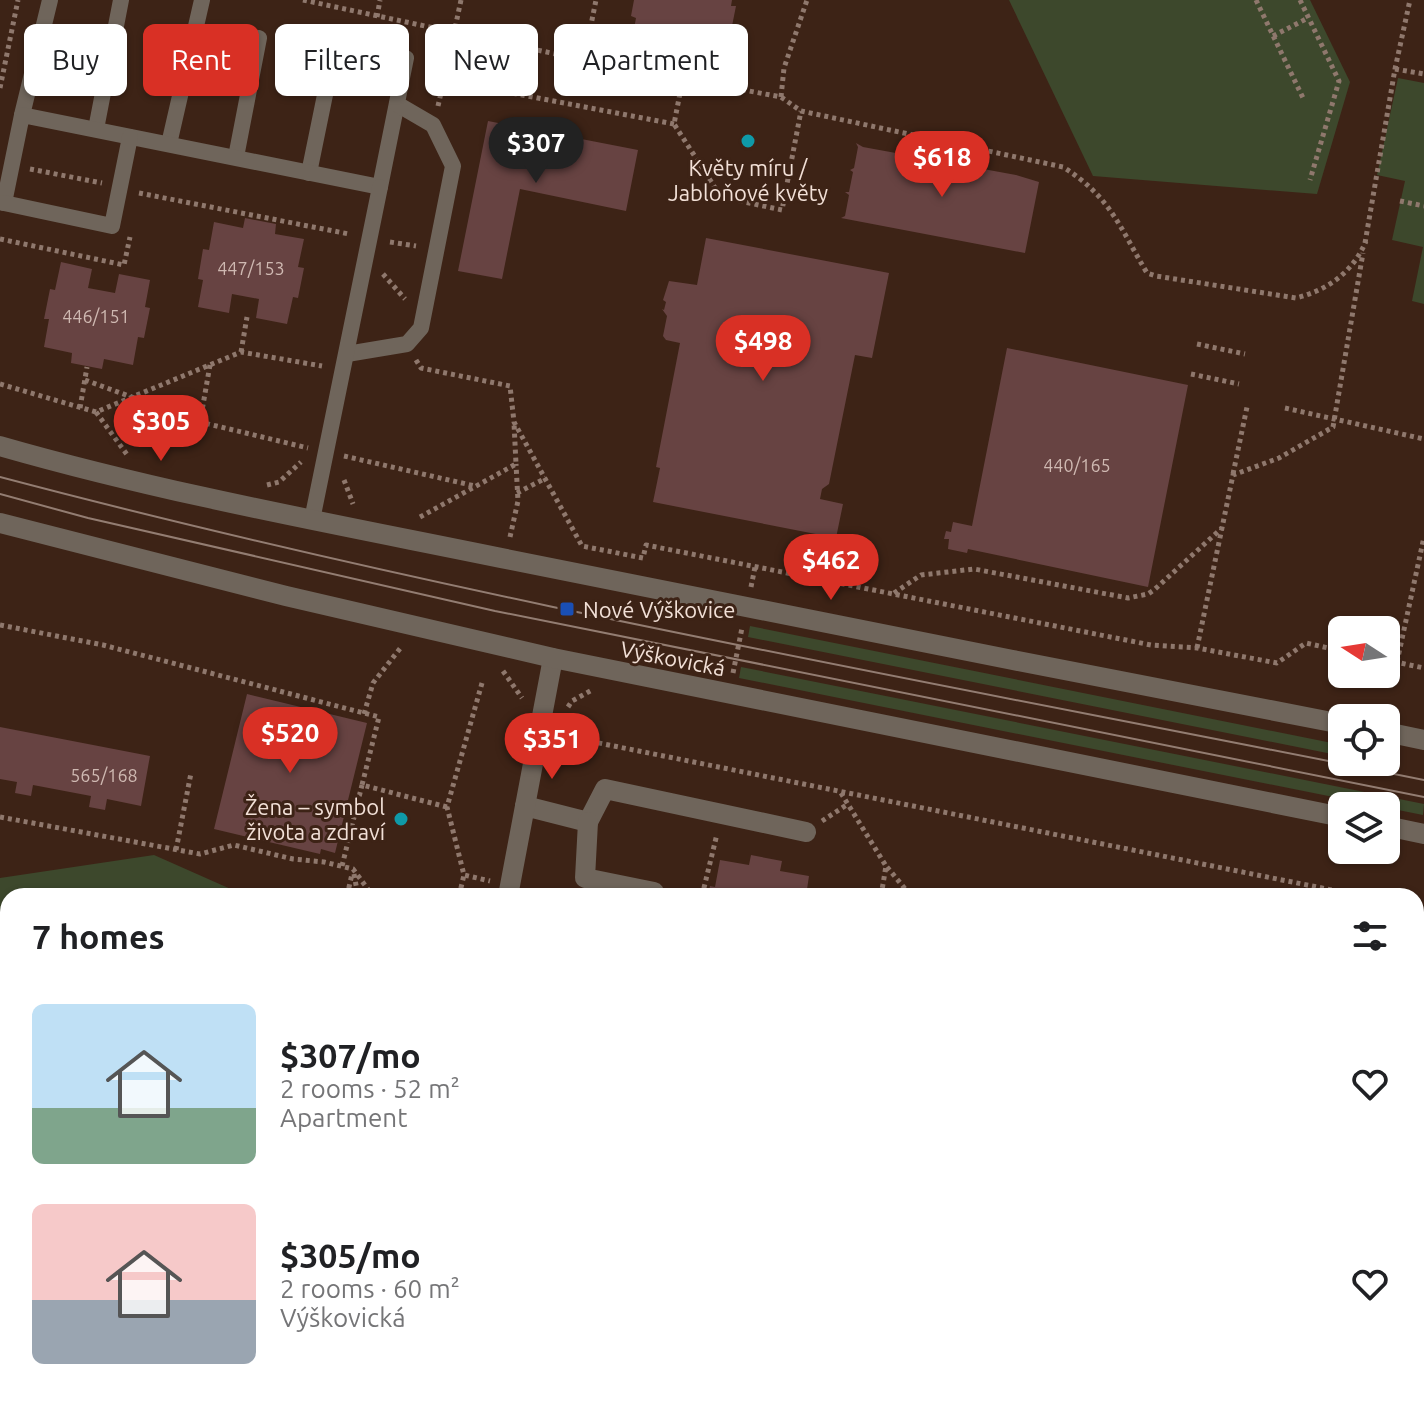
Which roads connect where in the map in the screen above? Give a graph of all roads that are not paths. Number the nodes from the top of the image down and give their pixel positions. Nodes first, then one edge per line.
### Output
1 (50, 0) edge
2 (121, 0) edge
3 (202, 0) edge
4 (248, 96) edge
5 (325, 96) edge
6 (399, 96) edge
7 (397, 104) junction
8 (22, 115) junction
9 (96, 129) junction
10 (130, 137) junction
11 (169, 144) junction
12 (236, 157) junction
13 (309, 173) junction
14 (380, 187) junction
15 (2, 203) edge
16 (346, 362) junction
17 (0, 446) edge
18 (312, 520) junction
19 (0, 523) edge
20 (553, 658) junction
21 (1328, 721) edge
22 (1400, 735) edge
23 (1424, 740) edge
24 (525, 806) junction
25 (1328, 814) edge
26 (588, 822) junction
27 (1400, 829) edge
28 (806, 832) dead end
29 (1424, 834) edge
30 (503, 887) edge
31 (634, 888) edge

1 - 8 lane
2 - 9 lane
3 - 11 lane
4 - 12 lane
5 - 13 lane
6 - 7 lane
7 - 14 lane
7 - 16 lane
8 - 9 lane
8 - 15 lane
9 - 10 lane
10 - 11 lane
10 - 15 lane
11 - 12 lane
12 - 13 lane
13 - 14 lane
14 - 16 lane
16 - 18 lane
17 - 18 street
18 - 21 street
19 - 20 street, Výškovická
20 - 24 street
20 - 25 street, Výškovická
22 - 23 street
24 - 26 street
24 - 30 street
26 - 28 street
26 - 31 street
27 - 29 street

